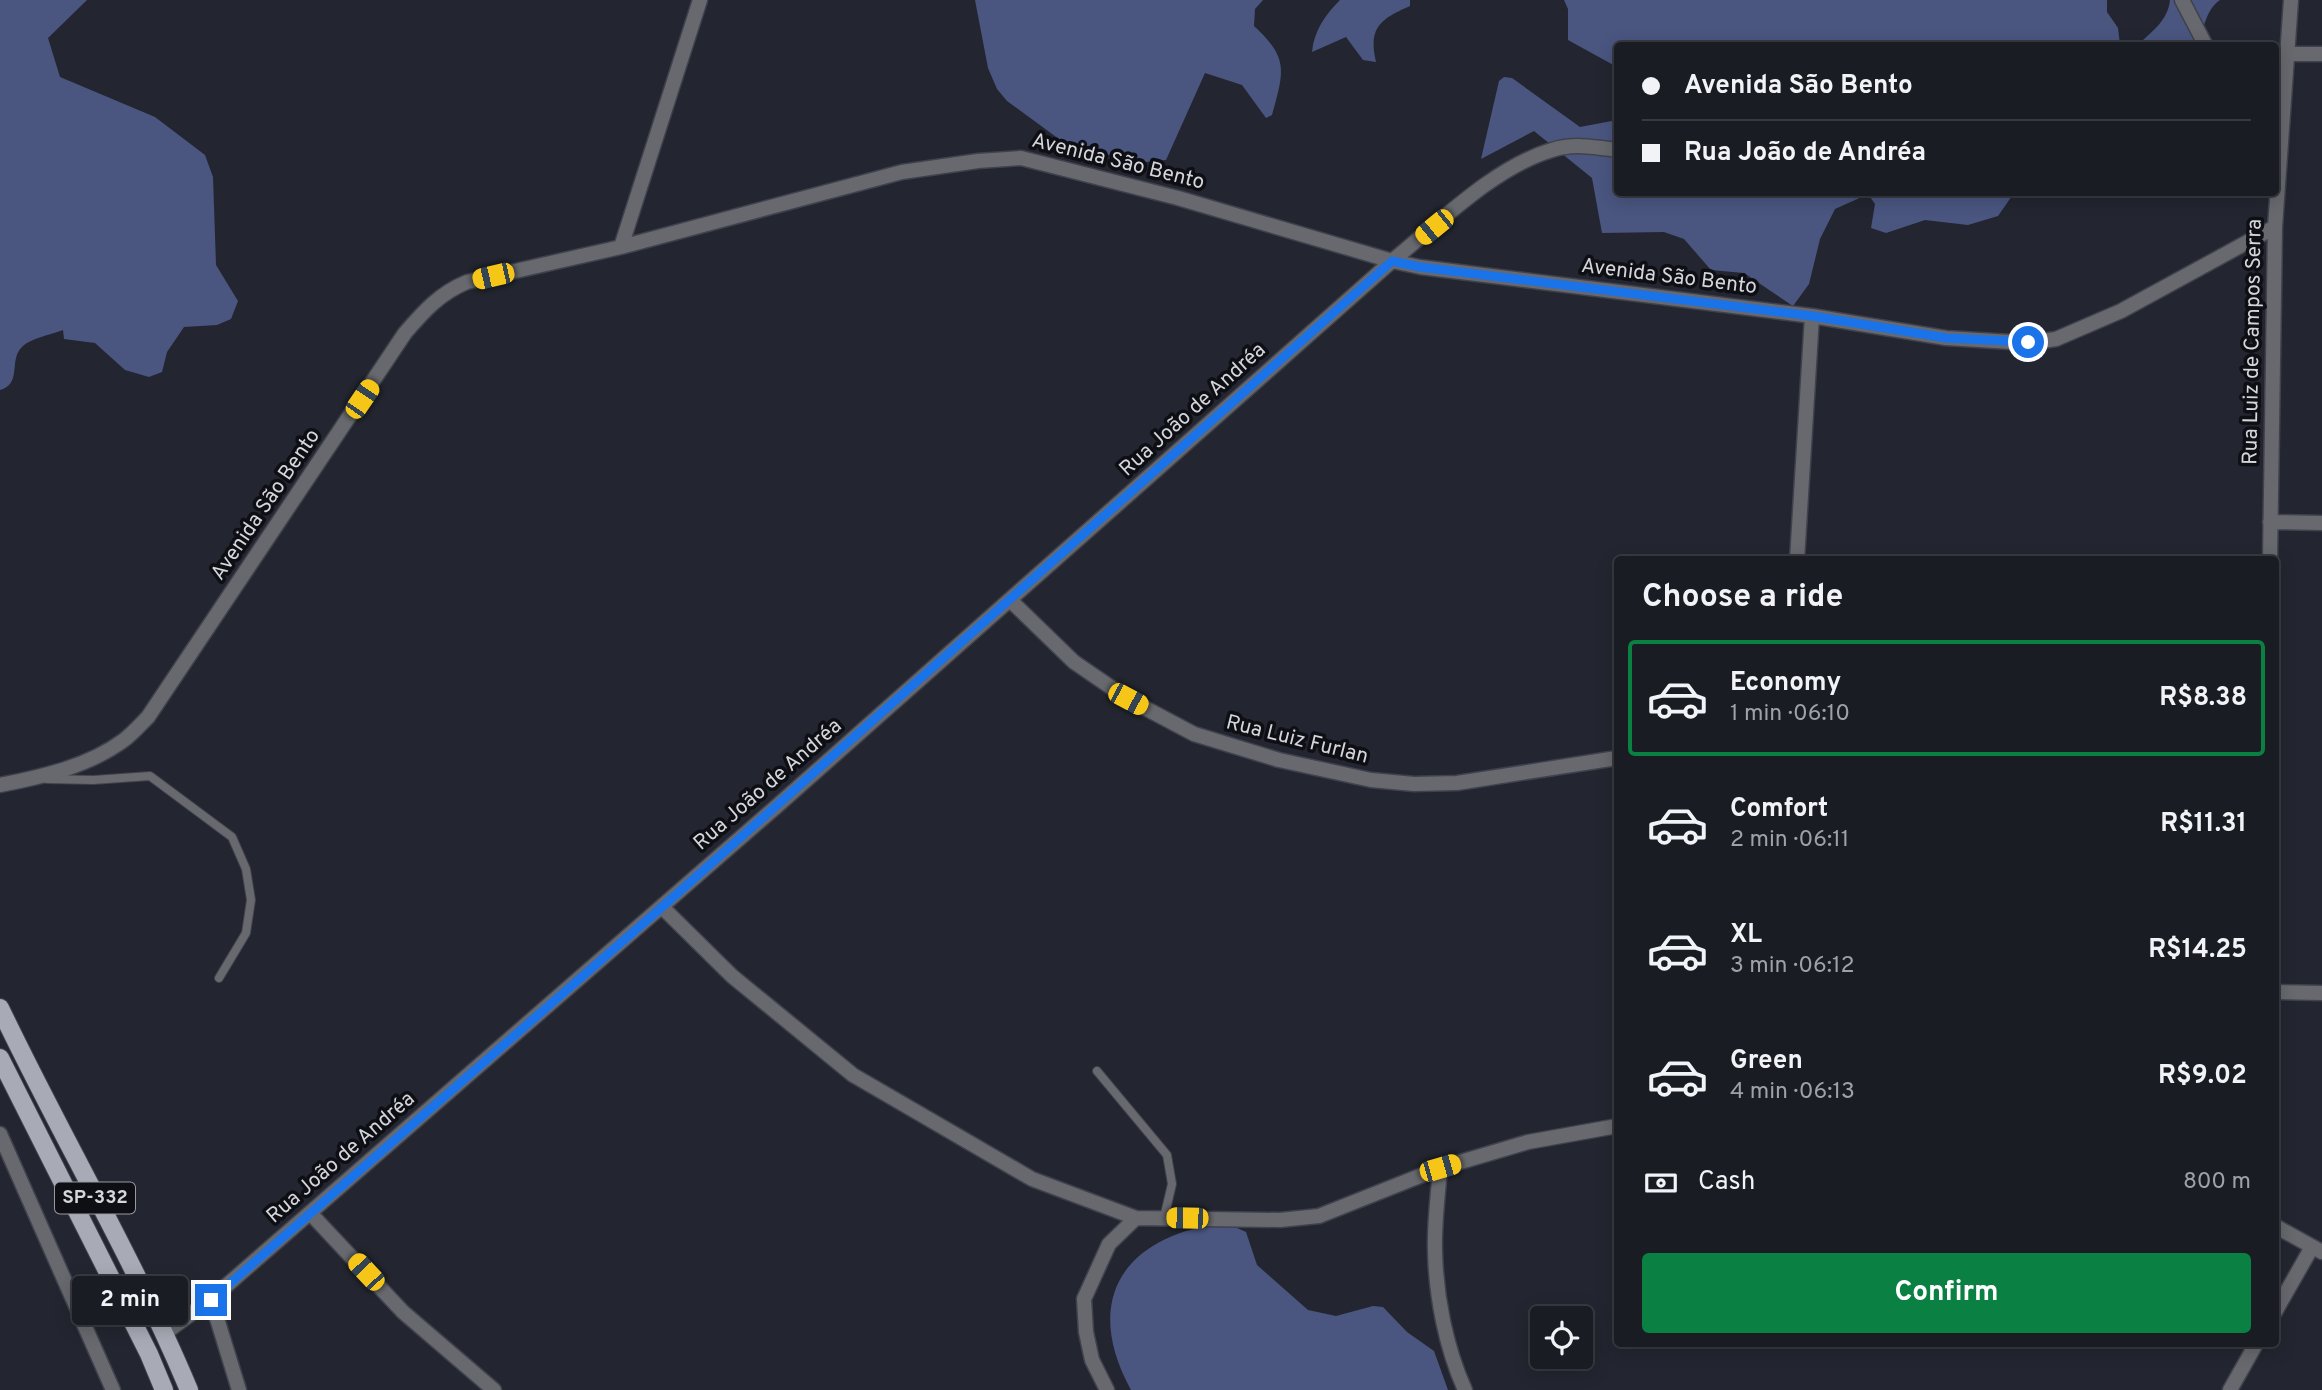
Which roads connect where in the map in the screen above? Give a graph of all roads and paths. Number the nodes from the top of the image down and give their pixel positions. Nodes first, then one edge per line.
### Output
1 (700, 0) edge
2 (2182, 0) edge
3 (2291, 0) edge
4 (2204, 42) edge
5 (2322, 54) edge
6 (2280, 55) edge
7 (2279, 89) edge
8 (1614, 150) edge
9 (2276, 196) edge
10 (2275, 227) junction
11 (621, 247) junction
12 (1392, 261) junction
13 (1812, 316) junction
14 (2270, 522) junction
15 (2322, 523) edge
16 (1797, 556) edge
17 (2270, 556) edge
18 (1010, 600) junction
19 (1614, 758) edge
20 (32, 779) junction
21 (0, 785) edge
22 (662, 907) junction
23 (219, 978) dead end
24 (2279, 992) edge
25 (2322, 993) edge
26 (0, 1008) edge
27 (0, 1058) edge
28 (1097, 1071) dead end
29 (1614, 1127) edge
30 (0, 1134) edge
31 (1440, 1168) junction
32 (311, 1213) junction
33 (1136, 1218) junction
34 (1164, 1218) junction
35 (2279, 1228) edge
36 (2317, 1250) edge
37 (211, 1300) junction
38 (2279, 1306) edge
39 (165, 1333) junction
40 (2254, 1347) edge
41 (113, 1390) edge
42 (164, 1390) edge
43 (189, 1390) edge
44 (239, 1390) edge
45 (494, 1390) edge
46 (1107, 1390) edge
47 (1465, 1390) edge
48 (2230, 1390) edge

1 - 11 street
2 - 4 street
3 - 6 street, Rua Luiz de Campos Serra
5 - 6 street
6 - 7 street, Rua Luiz de Campos Serra
8 - 12 street, Rua João de Andréa
9 - 10 street, Rua Luiz de Campos Serra
10 - 13 street, Avenida São Bento
10 - 14 street, Rua Luiz de Campos Serra
11 - 12 street, Avenida São Bento
11 - 20 street, Avenida São Bento
12 - 13 street, Avenida São Bento
12 - 18 street, Rua João de Andréa
13 - 16 street
14 - 15 street
14 - 17 street, Rua Luiz de Campos Serra
18 - 19 street, Rua Luiz Furlan
18 - 22 street, Rua João de Andréa
20 - 21 street, Avenida São Bento
20 - 23 lane
22 - 32 street, Rua João de Andréa
22 - 33 street
24 - 25 street
26 - 39 main road, SP-332
27 - 42 main road, SP-332
28 - 34 lane
29 - 31 street
30 - 41 street
31 - 34 street
31 - 47 street
32 - 37 street, Rua João de Andréa
32 - 45 street
33 - 34 street
33 - 46 street
35 - 36 street
36 - 38 street
37 - 39 street, Rua João de Andréa
37 - 44 street
39 - 43 main road, SP-332
40 - 48 street

